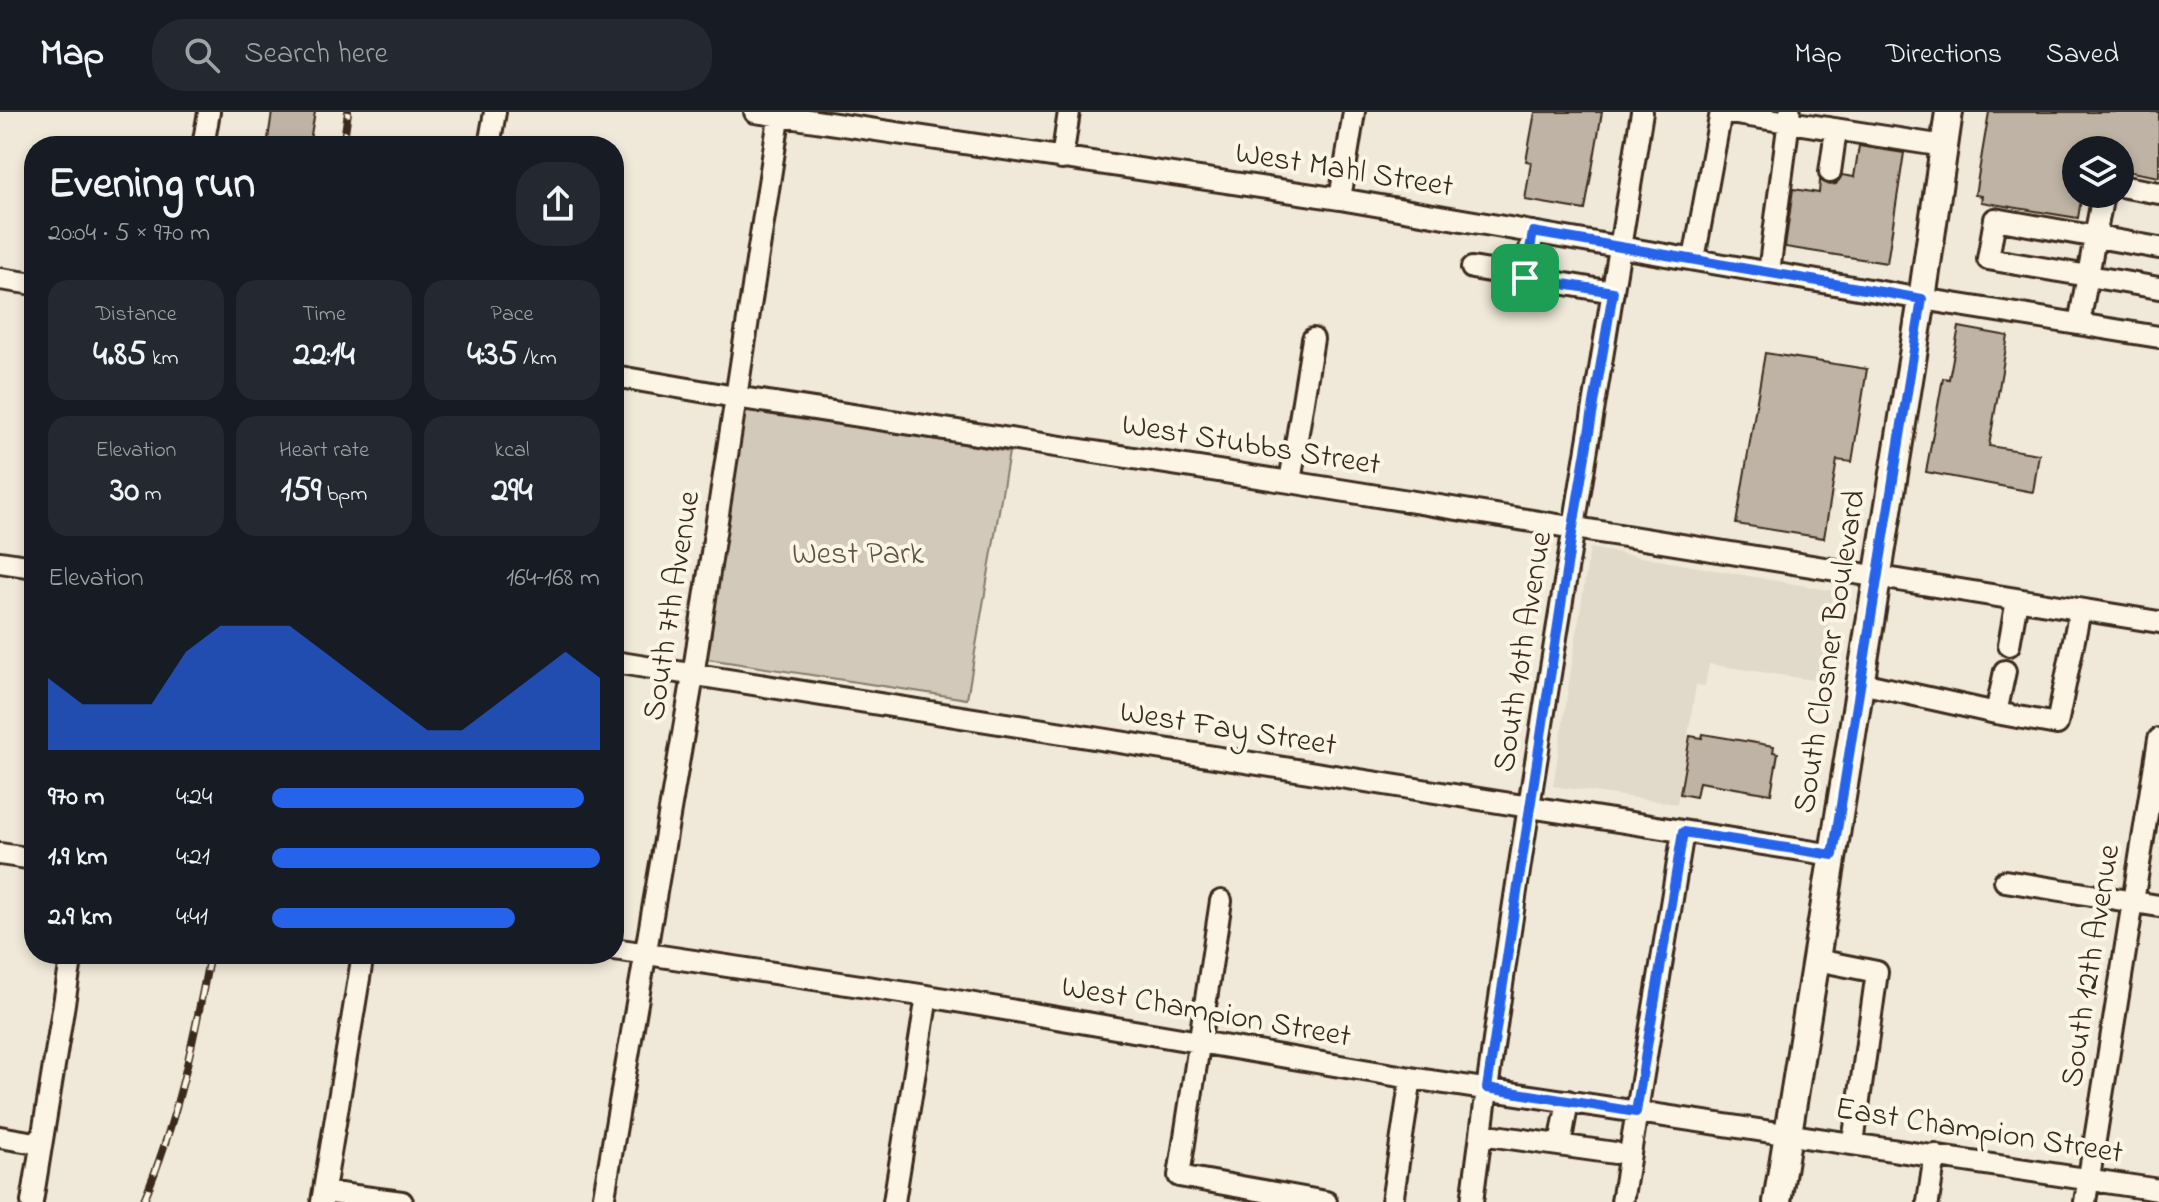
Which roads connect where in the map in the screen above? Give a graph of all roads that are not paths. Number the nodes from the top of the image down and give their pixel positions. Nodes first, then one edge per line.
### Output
1 (209, 112) edge
2 (495, 112) edge
3 (755, 112) edge
4 (1069, 112) edge
5 (1354, 112) edge
6 (1642, 112) edge
7 (1723, 112) edge
8 (1949, 112) edge
9 (779, 114) edge
10 (1789, 117) edge
11 (1836, 130) junction
12 (205, 136) edge
13 (491, 136) edge
14 (1944, 146) junction
15 (1062, 159) junction
16 (1830, 172) dead end
17 (2134, 189) edge
18 (2159, 193) edge
19 (1340, 199) junction
20 (2100, 208) edge
21 (1533, 232) junction
22 (2094, 238) junction
23 (1621, 246) junction
24 (2159, 248) edge
25 (1694, 259) junction
26 (1472, 268) dead end
27 (1769, 272) junction
28 (2088, 276) junction
29 (1525, 278) junction
30 (0, 279) edge
31 (24, 283) edge
32 (2159, 288) edge
33 (1613, 292) junction
34 (1922, 299) junction
35 (2079, 324) junction
36 (2159, 337) edge
37 (1313, 339) dead end
38 (624, 378) edge
39 (735, 397) junction
40 (1290, 482) junction
41 (1573, 527) junction
42 (0, 562) edge
43 (24, 566) edge
44 (1878, 578) junction
45 (2017, 600) junction
46 (2080, 610) junction
47 (2159, 622) edge
48 (2009, 645) dead end
49 (624, 664) edge
50 (2005, 671) dead end
51 (693, 676) junction
52 (1861, 683) junction
53 (1996, 713) junction
54 (2159, 739) edge
55 (1530, 809) junction
56 (1683, 832) junction
57 (0, 854) edge
58 (1833, 855) junction
59 (24, 858) edge
60 (2005, 881) dead end
61 (1221, 901) dead end
62 (2132, 901) junction
63 (2159, 906) edge
64 (624, 951) edge
65 (647, 955) junction
66 (1817, 960) junction
67 (70, 964) edge
68 (361, 964) edge
69 (927, 996) junction
70 (1200, 1042) junction
71 (1411, 1078) junction
72 (1487, 1088) junction
73 (1568, 1101) junction
74 (1636, 1112) junction
75 (1789, 1133) junction
76 (1481, 1134) junction
77 (0, 1137) edge
78 (1853, 1143) junction
79 (41, 1144) junction
80 (1560, 1145) junction
81 (1615, 1153) dead end
82 (1935, 1155) junction
83 (2089, 1178) junction
84 (2159, 1190) edge
85 (323, 1197) edge
86 (32, 1202) edge
87 (402, 1202) edge
88 (603, 1202) edge
89 (894, 1202) edge
90 (1326, 1202) edge
91 (1392, 1202) edge
92 (1472, 1202) edge
93 (1622, 1202) edge
94 (1777, 1202) edge
95 (1928, 1202) edge
96 (2085, 1202) edge

1 - 12 street
2 - 13 street
3 - 9 street, West Mahl Street
4 - 15 street
5 - 19 street
6 - 23 street, South 10th Avenue
7 - 10 street
7 - 25 street
8 - 14 main road, South Closner Boulevard
9 - 15 street, West Mahl Street
9 - 39 street, South 7th Avenue
10 - 11 street
10 - 27 street
11 - 14 street
11 - 16 street
14 - 34 main road, South Closner Boulevard
15 - 19 street, West Mahl Street
17 - 18 street
19 - 21 street, West Mahl Street
20 - 22 street
21 - 23 street, West Mahl Street
21 - 29 street
22 - 24 street
22 - 28 street
22 - 28 street
23 - 25 street, West Mahl Street
23 - 33 street, South 10th Avenue
25 - 27 street, West Mahl Street
26 - 29 street
27 - 34 street, West Mahl Street
28 - 32 street
28 - 35 street
29 - 33 street
30 - 31 street
33 - 41 street, South 10th Avenue
34 - 35 street, West Mahl Street
34 - 44 main road, South Closner Boulevard
35 - 36 street, West Mahl Street
37 - 40 street
38 - 39 street, West Stubbs Street
39 - 40 street, West Stubbs Street
39 - 51 street, South 7th Avenue
40 - 41 street, West Stubbs Street
41 - 44 street, West Stubbs Street
41 - 55 street, South 10th Avenue
42 - 43 street
44 - 45 street, West Stubbs Street
44 - 52 main road, South Closner Boulevard
45 - 46 street, West Stubbs Street
45 - 48 street
46 - 47 street, West Stubbs Street
46 - 53 street
49 - 51 street, West Fay Street
50 - 53 street
51 - 55 street, West Fay Street
51 - 65 street, South 7th Avenue
52 - 53 street
52 - 58 main road, South Closner Boulevard
54 - 62 street, South 12th Avenue
55 - 56 street, West Fay Street
55 - 72 street, South 10th Avenue
56 - 58 street, West Fay Street
56 - 74 street
57 - 59 street
58 - 66 main road, South Closner Boulevard
60 - 62 street
61 - 70 street
62 - 63 street
62 - 83 street, South 12th Avenue
64 - 65 street, West Champion Street
65 - 69 street, West Champion Street
65 - 88 street, South 7th Avenue
66 - 75 main road, South Closner Boulevard
66 - 78 street
67 - 79 street
68 - 85 street
69 - 70 street, West Champion Street
69 - 89 street
70 - 71 street, West Champion Street
70 - 90 street
71 - 72 street, West Champion Street
71 - 91 street
72 - 73 street, West Champion Street
72 - 76 street, South 10th Avenue
73 - 74 street, West Champion Street
73 - 80 street
74 - 75 street, West Champion Street
74 - 93 street
75 - 78 street, East Champion Street
75 - 94 main road, South Closner Boulevard
76 - 80 street
76 - 92 street, South 10th Avenue
77 - 79 street
78 - 82 street, East Champion Street
79 - 86 street
80 - 81 street
82 - 83 street, East Champion Street
82 - 95 street
83 - 84 street, East Champion Street
83 - 96 street, South 12th Avenue
85 - 87 street

